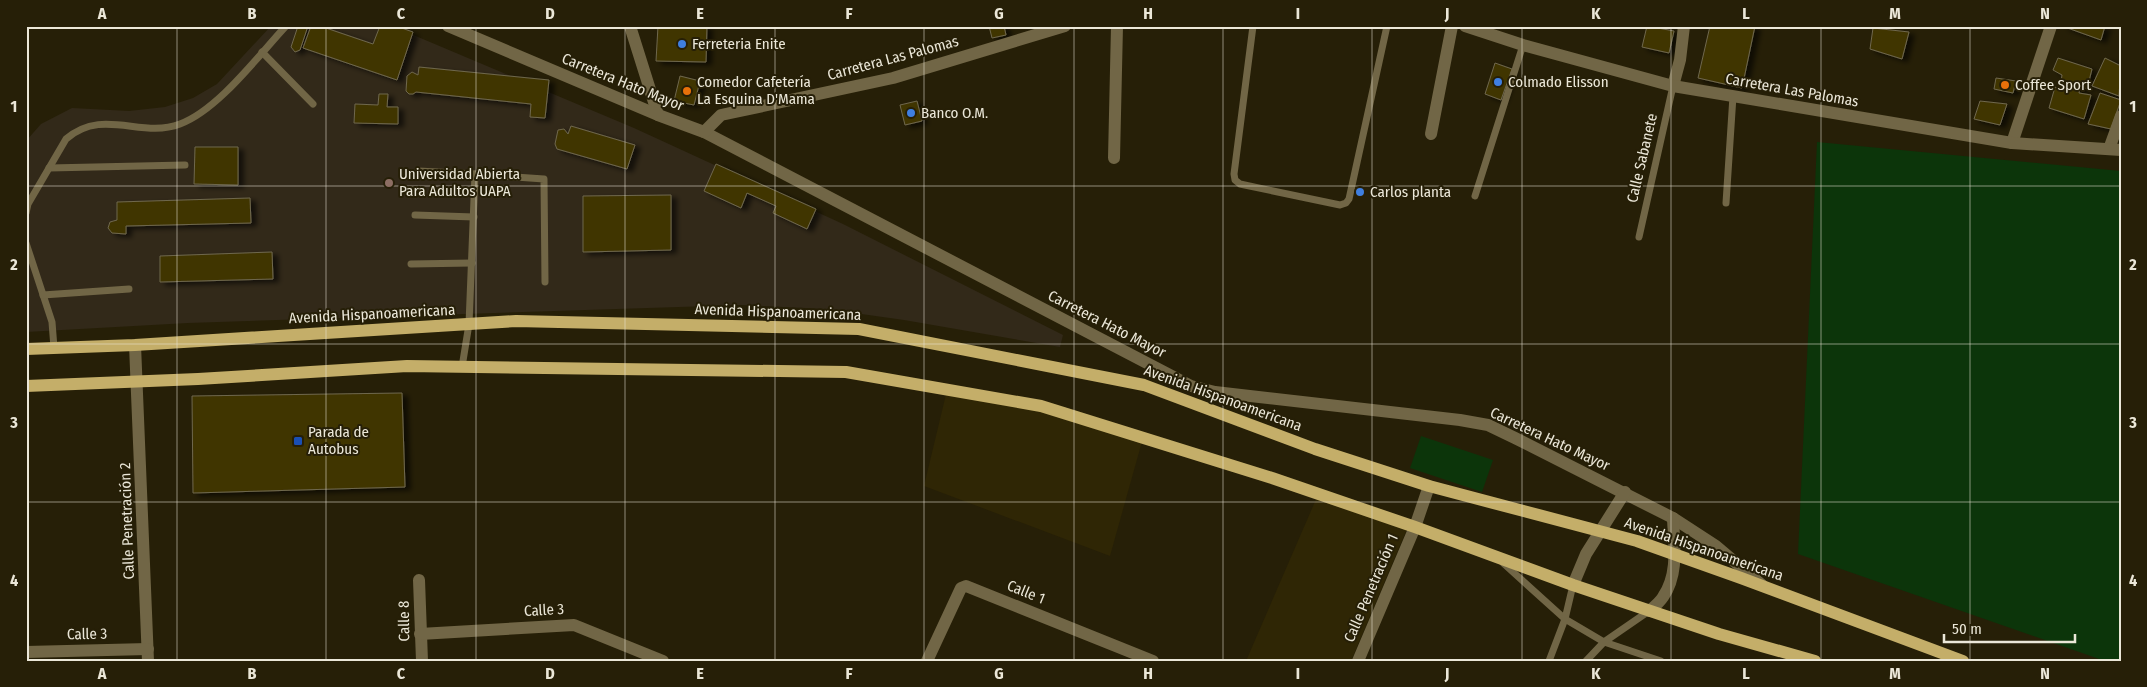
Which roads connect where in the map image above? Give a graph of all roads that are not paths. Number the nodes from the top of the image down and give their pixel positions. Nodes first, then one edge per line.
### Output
1 (286, 26) edge
2 (448, 26) edge
3 (630, 26) edge
4 (1065, 26) edge
5 (1117, 26) edge
6 (1253, 26) edge
7 (1387, 26) edge
8 (1452, 26) edge
9 (1465, 26) edge
10 (1684, 26) edge
11 (2051, 26) edge
12 (1524, 45) junction
13 (262, 52) junction
14 (1673, 86) junction
15 (1733, 96) junction
16 (313, 104) dead end
17 (658, 116) junction
18 (2121, 116) edge
19 (704, 132) junction
20 (1430, 134) dead end
21 (2012, 143) junction
22 (2115, 150) edge
23 (1114, 158) dead end
24 (185, 165) dead end
25 (49, 168) junction
26 (418, 171) dead end
27 (476, 174) junction
28 (1476, 196) dead end
29 (1726, 203) dead end
30 (26, 213) edge
31 (415, 215) dead end
32 (474, 217) junction
33 (1639, 237) dead end
34 (26, 242) edge
35 (472, 263) junction
36 (411, 264) dead end
37 (545, 282) dead end
38 (129, 289) dead end
39 (43, 295) junction
40 (469, 324) junction
41 (135, 345) junction
42 (54, 348) junction
43 (26, 349) edge
44 (462, 367) junction
45 (138, 381) junction
46 (26, 386) edge
47 (1429, 486) junction
48 (1625, 492) junction
49 (1673, 518) junction
50 (1415, 527) junction
51 (1600, 530) junction
52 (1675, 554) junction
53 (1496, 556) junction
54 (420, 580) dead end
55 (1573, 585) junction
56 (1764, 586) junction
57 (1649, 611) junction
58 (1565, 619) junction
59 (420, 634) junction
60 (1604, 642) junction
61 (26, 652) edge
62 (148, 655) edge
63 (422, 661) edge
64 (663, 661) edge
65 (927, 661) edge
66 (1153, 661) edge
67 (1358, 661) edge
68 (1549, 661) edge
69 (1586, 661) edge
70 (1661, 661) edge
71 (1814, 661) edge
72 (1963, 661) edge

1 - 13 lane
2 - 17 street, Carretera Hato Mayor
3 - 17 street
4 - 19 street, Carretera Las Palomas
5 - 23 street
6 - 7 lane
8 - 20 street
9 - 12 street, Carretera Las Palomas
10 - 14 street
11 - 21 street
12 - 14 street, Carretera Las Palomas
12 - 28 lane
13 - 16 lane
13 - 25 lane
14 - 15 street, Carretera Las Palomas
14 - 33 lane, Calle Sabanete
15 - 21 street, Carretera Las Palomas
15 - 29 lane
17 - 19 street, Carretera Hato Mayor
18 - 22 street
19 - 48 street, Carretera Hato Mayor
21 - 22 street, Carretera Las Palomas
24 - 25 lane
25 - 30 lane
26 - 27 lane
27 - 32 lane
27 - 37 lane
31 - 32 lane
32 - 35 lane
34 - 39 lane
35 - 36 lane
35 - 40 lane
38 - 39 lane
39 - 42 lane
40 - 41 main road, Avenida Hispanoamericana
40 - 44 lane
40 - 47 main road, Avenida Hispanoamericana
41 - 42 main road, Avenida Hispanoamericana
41 - 45 street
42 - 43 main road, Avenida Hispanoamericana
44 - 45 main road
44 - 50 main road
45 - 46 main road
45 - 62 street, Calle Penetración 2
47 - 50 street
47 - 51 main road, Avenida Hispanoamericana
48 - 49 street, Carretera Hato Mayor
48 - 51 street
49 - 52 street
49 - 56 street, Carretera Hato Mayor
50 - 53 main road
50 - 67 street, Calle Penetración 1
51 - 52 main road, Avenida Hispanoamericana
51 - 55 street
52 - 56 main road, Avenida Hispanoamericana
52 - 57 street
53 - 55 main road
53 - 58 lane
54 - 59 street, Calle 8
55 - 57 main road
55 - 58 lane
56 - 72 main road, Avenida Hispanoamericana
57 - 60 lane
57 - 71 main road
58 - 60 lane
58 - 68 lane
59 - 63 street, Calle 8
59 - 64 street, Calle 3
60 - 69 lane
60 - 70 lane
61 - 62 street, Calle 3
65 - 66 street, Calle 1

